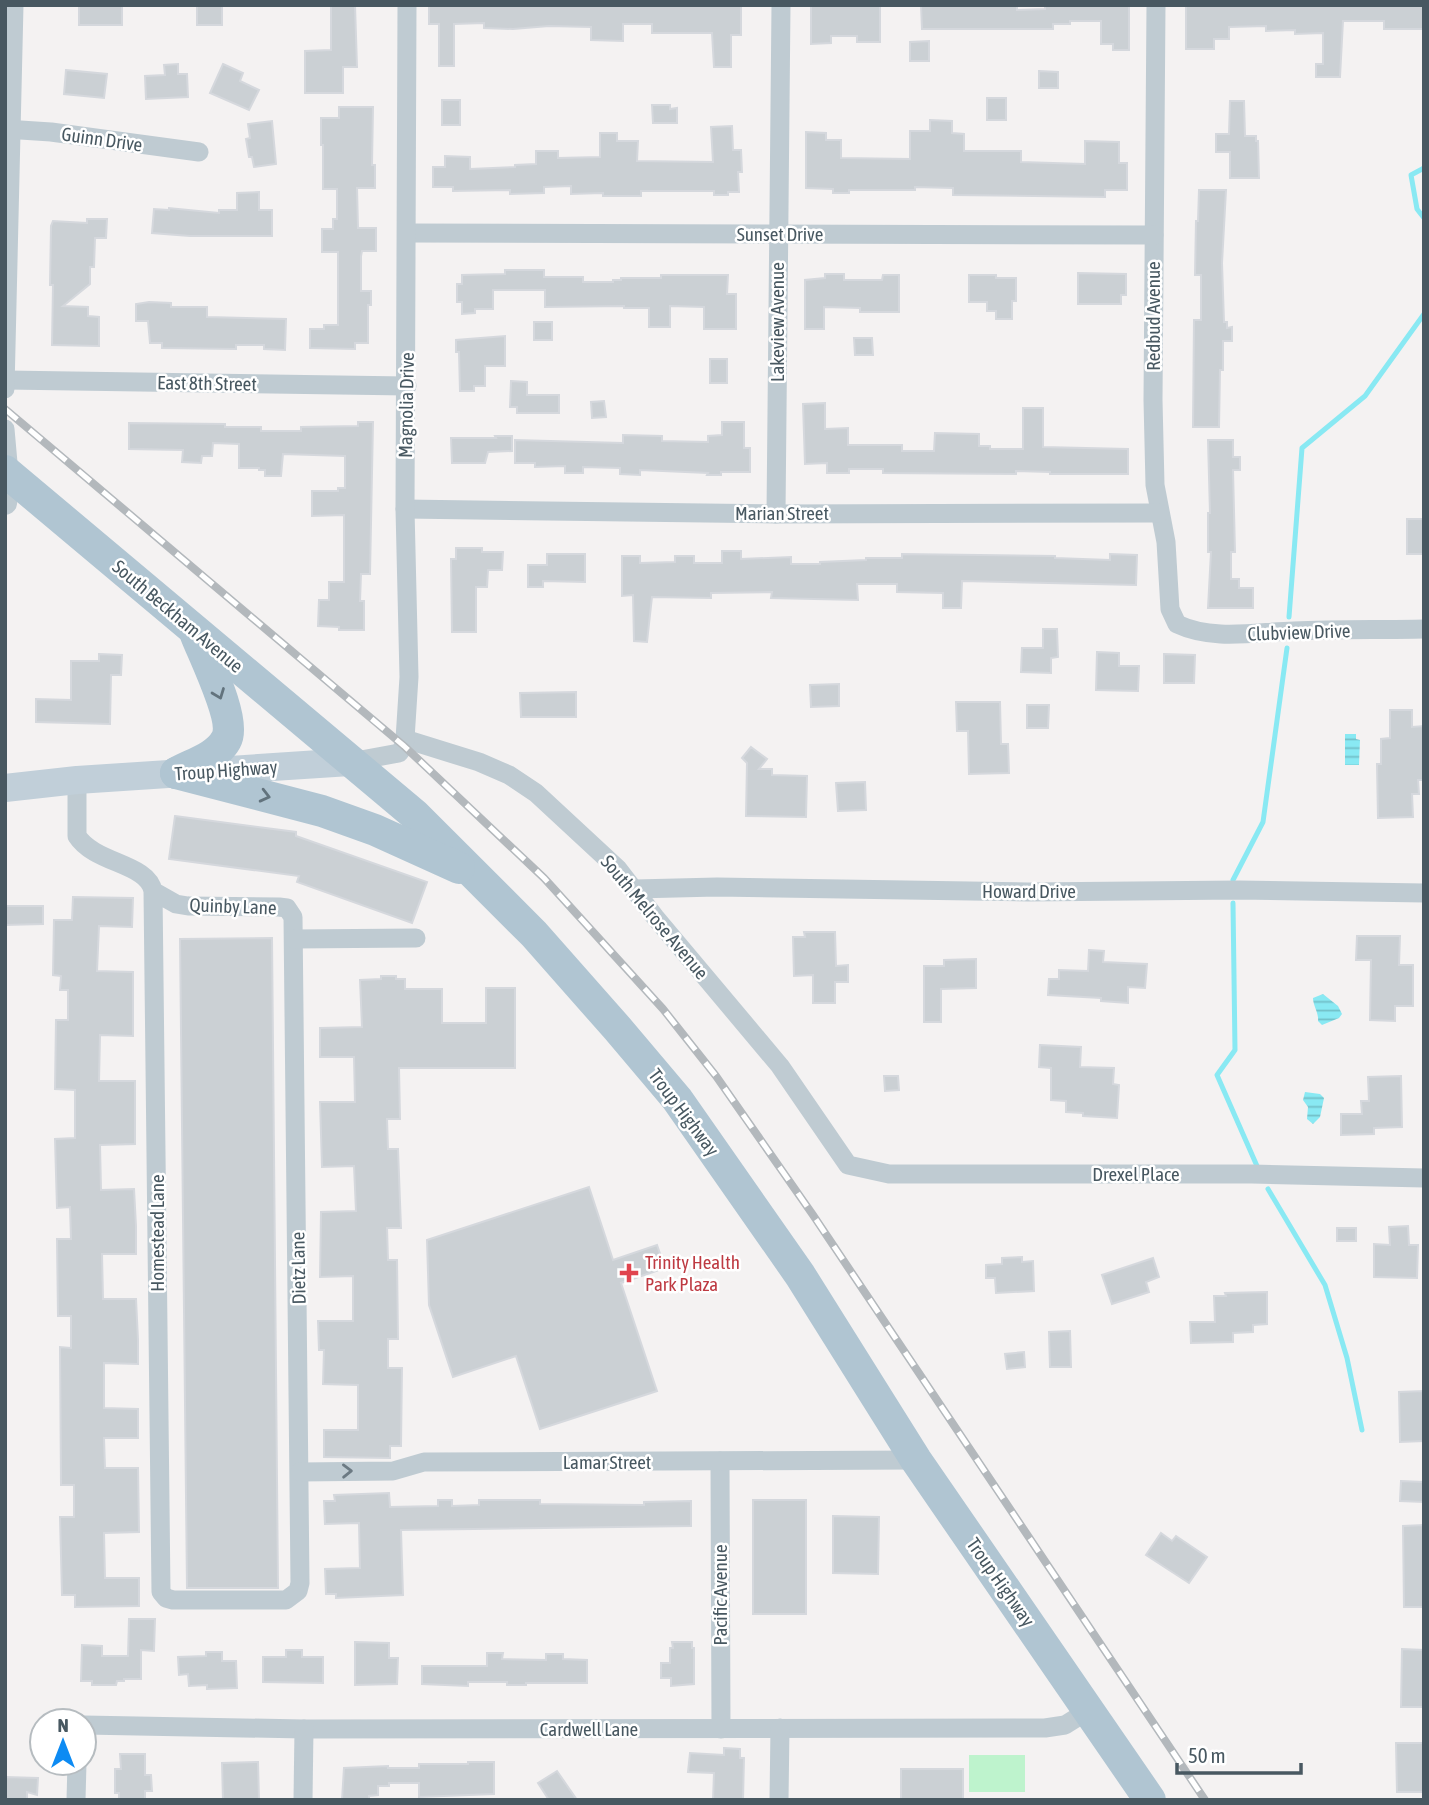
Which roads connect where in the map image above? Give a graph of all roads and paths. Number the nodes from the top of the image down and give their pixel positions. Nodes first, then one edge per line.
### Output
1 (14, 5) edge
2 (407, 5) edge
3 (780, 5) edge
4 (1156, 5) edge
5 (8, 128) edge
6 (200, 152) dead end
7 (407, 233) junction
8 (777, 233) junction
9 (1154, 234) junction
10 (6, 385) edge
11 (407, 386) junction
12 (5, 429) edge
13 (7, 483) edge
14 (405, 509) junction
15 (1159, 513) junction
16 (776, 514) junction
17 (1177, 624) joint
18 (1424, 629) edge
19 (194, 630) junction
20 (405, 739) junction
21 (351, 762) junction
22 (176, 773) junction
23 (76, 780) junction
24 (5, 788) edge
25 (475, 875) junction
26 (635, 889) junction
27 (153, 891) junction
28 (1424, 893) edge
29 (294, 939) junction
30 (416, 939) dead end
31 (848, 1165) joint
32 (1424, 1178) edge
33 (916, 1460) junction
34 (720, 1461) junction
35 (300, 1472) junction
36 (294, 1596) joint
37 (1089, 1710) junction
38 (98, 1725) edge
39 (780, 1728) junction
40 (304, 1729) junction
41 (721, 1729) junction
42 (77, 1777) edge
43 (76, 1800) edge
44 (303, 1800) edge
45 (779, 1800) edge
46 (1150, 1800) edge

1 - 5 street
2 - 7 street, Magnolia Drive
3 - 8 street, Lakeview Avenue
4 - 9 street, Redbud Avenue
5 - 6 street, Guinn Drive
5 - 10 street
7 - 8 street, Sunset Drive
7 - 11 street, Magnolia Drive
8 - 9 street, Sunset Drive
8 - 16 street, Lakeview Avenue
9 - 15 street, Redbud Avenue
10 - 11 street, East 8th Street
11 - 14 street, Magnolia Drive
12 - 13 street
13 - 19 main road, South Beckham Avenue
14 - 16 street, Marian Street
14 - 20 street, Magnolia Drive
15 - 16 street, Marian Street
15 - 17 street, Redbud Avenue
17 - 18 street, Clubview Drive
19 - 21 main road, South Beckham Avenue
19 -> 22 main road
20 - 21 street
20 - 26 street, South Melrose Avenue
21 - 22 main road, Troup Highway
21 - 25 main road, Troup Highway
22 - 23 main road, Troup Highway
22 -> 25 main road
23 - 24 main road, Troup Highway
23 - 27 street
25 - 33 main road, Troup Highway
26 - 28 street, Howard Drive
26 - 31 street, South Melrose Avenue
27 - 29 street, Quinby Lane
27 - 36 street, Homestead Lane
29 - 30 street, Quinby Lane
29 - 35 street, Dietz Lane
31 - 32 street, Drexel Place
33 - 34 street, Lamar Street
33 - 37 main road, Troup Highway
35 -> 34 street, Lamar Street
34 - 41 street, Pacific Avenue
35 - 36 street, Dietz Lane
37 - 39 street, Cardwell Lane
37 - 46 main road, Troup Highway
38 - 40 street, Cardwell Lane
39 - 41 street, Cardwell Lane
39 - 45 street
40 - 41 street, Cardwell Lane
40 - 44 street
42 - 43 street

